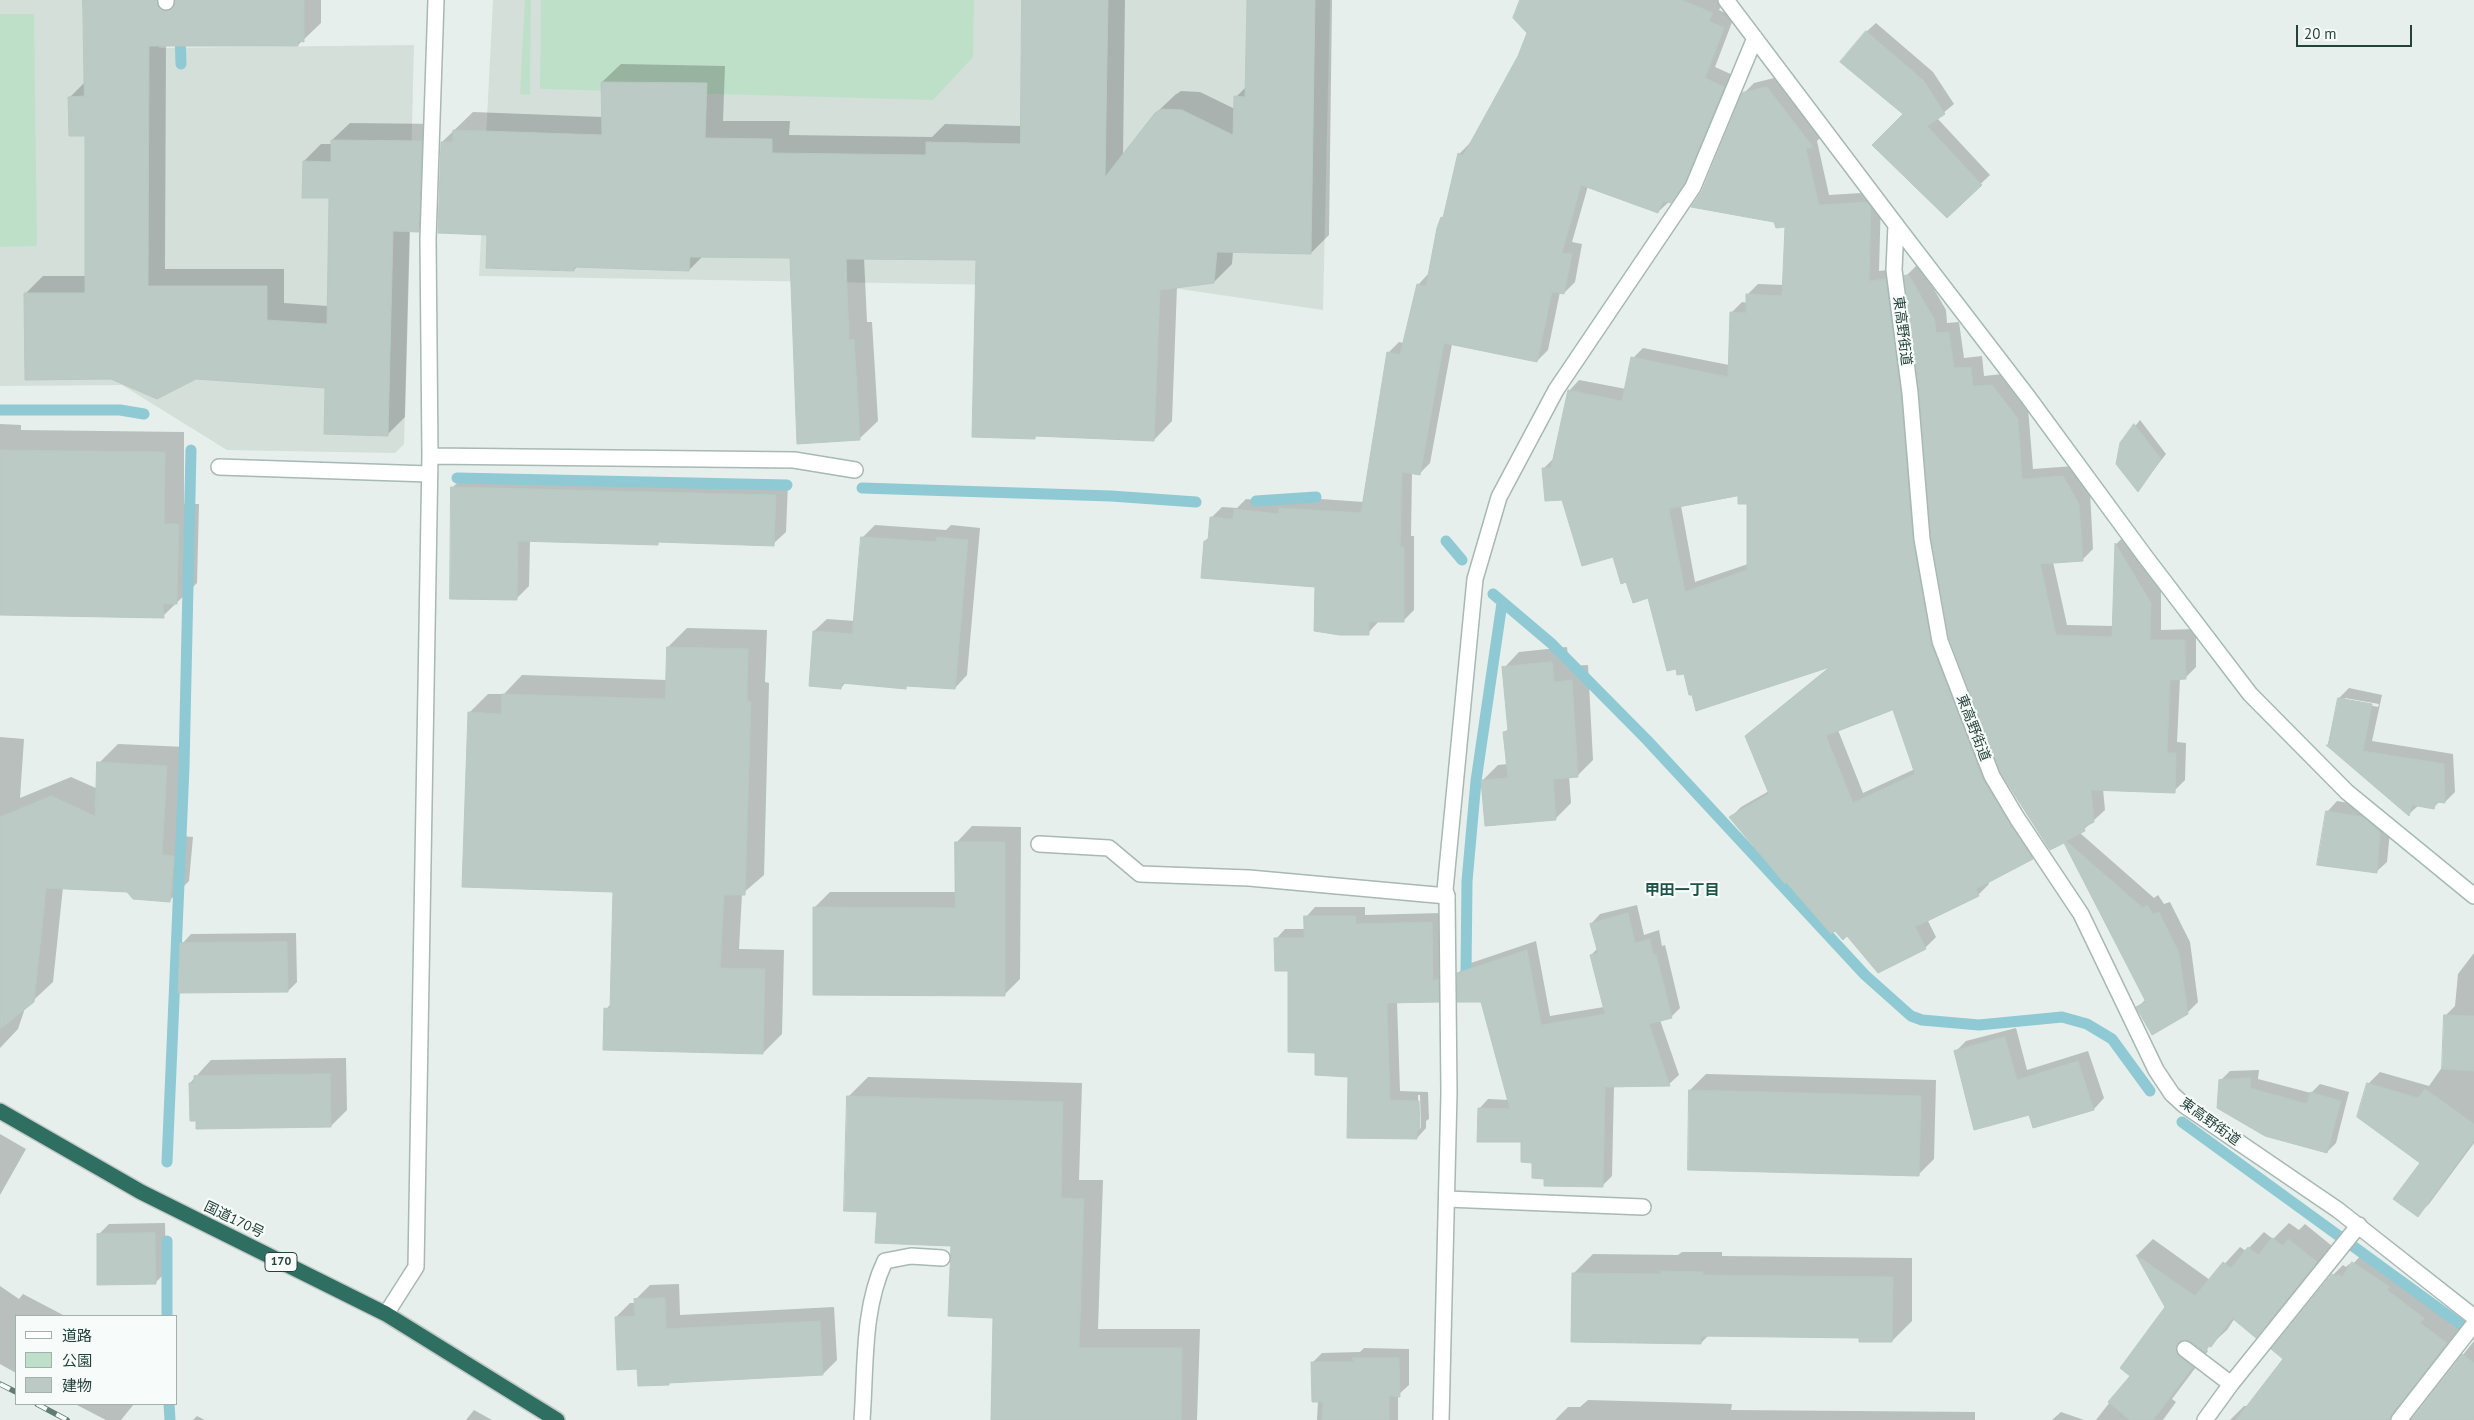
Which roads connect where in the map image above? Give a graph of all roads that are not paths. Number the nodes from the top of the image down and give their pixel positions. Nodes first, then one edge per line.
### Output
1 (436, 0) edge
2 (1726, 0) edge
3 (1755, 38) junction
4 (1896, 225) junction
5 (430, 456) junction
6 (219, 467) dead end
7 (855, 470) dead end
8 (429, 474) junction
9 (1039, 844) dead end
10 (1447, 896) junction
11 (2474, 896) edge
12 (0, 1111) edge
13 (1447, 1199) junction
14 (1643, 1207) dead end
15 (2359, 1225) junction
16 (942, 1258) dead end
17 (386, 1314) junction
18 (2474, 1322) edge
19 (2185, 1349) dead end
20 (2231, 1384) junction
21 (557, 1420) edge
22 (862, 1420) edge
23 (1441, 1420) edge
24 (2205, 1420) edge
25 (2399, 1420) edge

1 - 5 street
2 - 3 street
3 - 4 street
3 - 10 street
4 - 11 street
4 - 15 street, 東高野街道
5 - 7 street
5 - 8 street
6 - 8 street
8 - 17 street
9 - 10 street
10 - 13 street
12 - 17 highway, 国道170号 / 170
13 - 14 street
13 - 23 street
15 - 18 street, 東高野街道
15 - 20 street
16 - 22 street
17 - 21 highway, 国道170号 / 170
18 - 25 street
19 - 20 street
20 - 24 street

